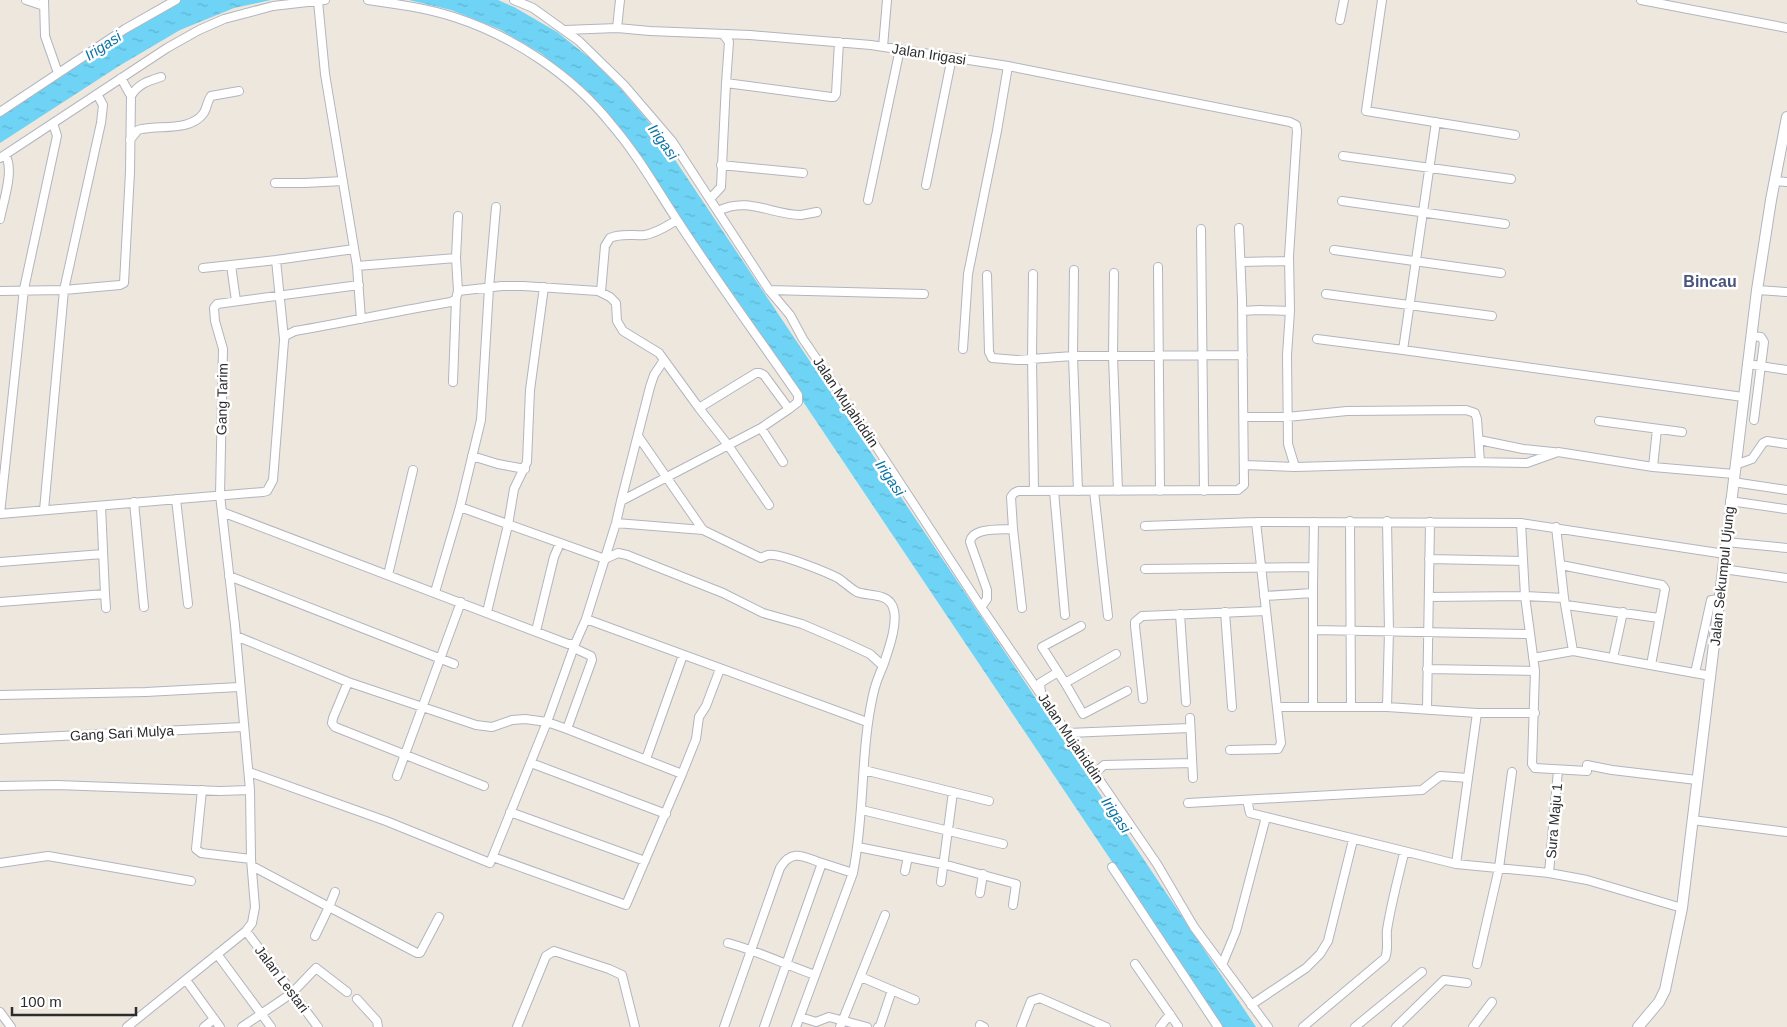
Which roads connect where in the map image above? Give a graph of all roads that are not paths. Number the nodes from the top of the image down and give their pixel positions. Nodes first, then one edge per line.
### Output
1 (26, 0) edge
2 (176, 0) edge
3 (325, 0) edge
4 (368, 0) edge
5 (514, 0) edge
6 (620, 0) edge
7 (887, 0) edge
8 (1344, 0) edge
9 (1382, 0) edge
10 (1641, 0) edge
11 (318, 1) edge
12 (44, 3) edge
13 (1340, 20) dead end
14 (617, 28) junction
15 (1787, 28) edge
16 (565, 30) junction
17 (723, 34) junction
18 (839, 42) junction
19 (883, 46) junction
20 (900, 49) junction
21 (952, 57) junction
22 (1008, 66) junction
23 (58, 73) junction
24 (161, 76) dead end
25 (121, 78) junction
26 (726, 83) junction
27 (239, 92) dead end
28 (97, 94) junction
29 (131, 96) junction
30 (0, 112) edge
31 (1787, 117) edge
32 (1436, 122) junction
33 (53, 123) junction
34 (1515, 135) dead end
35 (130, 140) junction
36 (1343, 156) dead end
37 (2, 157) edge
38 (721, 165) junction
39 (1429, 168) junction
40 (803, 173) dead end
41 (1512, 179) dead end
42 (1775, 180) junction
43 (342, 181) junction
44 (1787, 182) edge
45 (275, 183) dead end
46 (926, 185) dead end
47 (710, 199) junction
48 (868, 200) dead end
49 (1342, 201) dead end
50 (496, 207) dead end
51 (718, 211) junction
52 (817, 212) dead end
53 (1423, 212) junction
54 (458, 216) dead end
55 (0, 218) edge
56 (677, 220) junction
57 (1505, 224) dead end
58 (1201, 228) dead end
59 (1239, 228) dead end
60 (354, 249) junction
61 (1334, 250) dead end
62 (456, 258) junction
63 (276, 260) junction
64 (1289, 261) junction
65 (1416, 261) junction
66 (1240, 262) junction
67 (231, 265) junction
68 (357, 266) junction
69 (1158, 267) dead end
70 (203, 268) dead end
71 (1074, 270) dead end
72 (1114, 273) dead end
73 (1501, 273) dead end
74 (1033, 274) dead end
75 (987, 275) dead end
76 (359, 285) junction
77 (544, 287) junction
78 (489, 288) junction
79 (24, 290) junction
80 (64, 290) junction
81 (768, 290) junction
82 (1757, 290) junction
83 (0, 291) edge
84 (601, 292) junction
85 (1787, 292) edge
86 (924, 294) dead end
87 (1326, 294) dead end
88 (279, 295) junction
89 (457, 295) junction
90 (236, 301) junction
91 (1410, 305) junction
92 (1242, 311) junction
93 (1290, 311) junction
94 (1492, 316) dead end
95 (361, 319) junction
96 (1751, 336) junction
97 (284, 338) junction
98 (1317, 339) dead end
99 (963, 348) dead end
100 (1403, 350) junction
101 (1202, 354) junction
102 (1243, 354) junction
103 (1160, 355) junction
104 (1073, 356) junction
105 (1113, 356) junction
106 (1032, 358) junction
107 (664, 360) junction
108 (1747, 364) junction
109 (1760, 366) junction
110 (1787, 370) edge
111 (453, 382) dead end
112 (1743, 397) junction
113 (699, 408) junction
114 (789, 409) junction
115 (1244, 417) junction
116 (1287, 417) junction
117 (1754, 420) dead end
118 (1600, 421) dead end
119 (761, 428) junction
120 (1657, 429) junction
121 (1682, 432) dead end
122 (638, 436) junction
123 (1479, 440) junction
124 (1787, 444) edge
125 (728, 445) junction
126 (1558, 452) junction
127 (472, 456) junction
128 (783, 462) dead end
129 (1480, 462) junction
130 (1244, 466) junction
131 (1295, 467) junction
132 (1653, 467) junction
133 (525, 469) junction
134 (413, 470) dead end
135 (1734, 474) junction
136 (666, 478) junction
137 (1204, 490) junction
138 (1787, 490) edge
139 (1034, 491) junction
140 (1054, 491) junction
141 (1078, 491) junction
142 (1094, 491) junction
143 (1118, 491) junction
144 (1160, 491) junction
145 (220, 495) junction
146 (176, 499) junction
147 (621, 501) junction
148 (1730, 501) junction
149 (134, 502) junction
150 (769, 505) dead end
151 (100, 506) junction
152 (460, 507) junction
153 (1785, 509) dead end
154 (44, 510) junction
155 (222, 512) junction
156 (0, 514) edge
157 (1350, 521) junction
158 (1387, 521) junction
159 (1256, 522) junction
160 (1314, 522) junction
161 (1430, 522) junction
162 (616, 523) junction
163 (1521, 523) junction
164 (508, 526) junction
165 (1145, 526) dead end
166 (1556, 527) junction
167 (1013, 529) junction
168 (703, 530) junction
169 (1726, 542) junction
170 (560, 543) junction
171 (1787, 548) edge
172 (103, 554) junction
173 (1725, 554) junction
174 (1429, 558) junction
175 (605, 559) junction
176 (1523, 561) junction
177 (0, 562) edge
178 (1561, 565) junction
179 (1261, 567) junction
180 (1313, 567) junction
181 (1145, 570) dead end
182 (1723, 570) junction
183 (388, 575) junction
184 (230, 576) junction
185 (1787, 578) edge
186 (435, 592) junction
187 (1313, 593) junction
188 (106, 594) junction
189 (1264, 596) junction
190 (1525, 596) junction
191 (1429, 597) junction
192 (1720, 599) junction
193 (0, 602) edge
194 (461, 602) junction
195 (1565, 602) junction
196 (188, 604) dead end
197 (144, 607) dead end
198 (981, 607) junction
199 (106, 608) dead end
200 (1022, 608) dead end
201 (1266, 611) junction
202 (487, 612) junction
203 (1225, 612) junction
204 (1623, 612) junction
205 (1180, 614) junction
206 (1065, 615) dead end
207 (1108, 616) dead end
208 (1659, 618) junction
209 (586, 619) junction
210 (1081, 626) dead end
211 (1313, 630) junction
212 (1388, 630) junction
213 (536, 631) junction
214 (1352, 632) junction
215 (1428, 632) junction
216 (1529, 634) junction
217 (236, 636) junction
218 (574, 646) junction
219 (1573, 651) junction
220 (1116, 654) dead end
221 (683, 655) junction
222 (439, 658) junction
223 (1533, 658) junction
224 (1613, 658) junction
225 (454, 664) dead end
226 (1651, 665) junction
227 (883, 666) junction
228 (720, 669) junction
229 (1427, 669) junction
230 (1535, 671) junction
231 (1058, 672) junction
232 (1695, 673) junction
233 (1711, 676) junction
234 (348, 682) junction
235 (1065, 683) junction
236 (240, 687) junction
237 (1126, 690) dead end
238 (1041, 693) junction
239 (0, 695) edge
240 (1143, 699) dead end
241 (1186, 702) dead end
242 (423, 706) junction
243 (1313, 706) junction
244 (1351, 706) junction
245 (1232, 707) dead end
246 (1277, 707) junction
247 (1387, 707) junction
248 (1427, 709) junction
249 (1477, 713) junction
250 (1535, 713) junction
251 (1190, 718) dead end
252 (547, 722) junction
253 (867, 722) junction
254 (243, 727) junction
255 (567, 728) junction
256 (1190, 728) junction
257 (1068, 733) junction
258 (0, 739) edge
259 (1230, 750) dead end
260 (405, 756) junction
261 (646, 759) junction
262 (531, 763) junction
263 (1192, 763) junction
264 (864, 770) junction
265 (1558, 770) junction
266 (248, 772) junction
267 (1512, 772) dead end
268 (1096, 773) junction
269 (682, 774) junction
270 (397, 776) dead end
271 (1193, 778) dead end
272 (1468, 778) junction
273 (1697, 780) junction
274 (0, 786) edge
275 (484, 786) dead end
276 (202, 790) junction
277 (250, 790) junction
278 (953, 792) junction
279 (1247, 800) junction
280 (989, 801) dead end
281 (1188, 803) dead end
282 (862, 810) junction
283 (510, 812) junction
284 (666, 814) junction
285 (1266, 817) junction
286 (1692, 820) junction
287 (948, 830) junction
288 (1787, 832) edge
289 (1354, 840) junction
290 (1003, 844) dead end
291 (858, 847) junction
292 (1404, 853) junction
293 (493, 856) junction
294 (908, 857) junction
295 (645, 861) junction
296 (251, 862) junction
297 (0, 863) edge
298 (822, 863) junction
299 (944, 864) junction
300 (1456, 864) junction
301 (1112, 867) dead end
302 (1499, 868) junction
303 (905, 871) dead end
304 (853, 873) junction
305 (1549, 873) junction
306 (983, 874) junction
307 (190, 881) dead end
308 (941, 882) dead end
309 (335, 892) dead end
310 (980, 893) dead end
311 (1013, 904) dead end
312 (329, 907) junction
313 (1682, 908) junction
314 (885, 915) dead end
315 (439, 917) dead end
316 (246, 931) junction
317 (315, 936) dead end
318 (728, 943) dead end
319 (752, 950) junction
320 (217, 954) junction
321 (1135, 964) dead end
322 (1477, 964) dead end
323 (786, 965) junction
324 (1222, 965) junction
325 (1422, 972) dead end
326 (815, 975) junction
327 (861, 977) junction
328 (186, 980) junction
329 (1467, 983) dead end
330 (892, 990) junction
331 (347, 992) dead end
332 (292, 993) junction
333 (357, 999) dead end
334 (915, 1000) dead end
335 (1492, 1002) dead end
336 (1251, 1005) junction
337 (0, 1012) edge
338 (261, 1013) junction
339 (1170, 1014) junction
340 (800, 1017) junction
341 (214, 1019) junction
342 (841, 1023) edge
343 (1178, 1026) edge
344 (11, 1027) edge
345 (127, 1027) edge
346 (204, 1027) edge
347 (220, 1027) edge
348 (242, 1027) edge
349 (271, 1027) edge
350 (318, 1027) edge
351 (378, 1027) edge
352 (517, 1027) edge
353 (635, 1027) edge
354 (724, 1027) edge
355 (764, 1027) edge
356 (796, 1027) edge
357 (868, 1027) edge
358 (878, 1027) edge
359 (1021, 1027) edge
360 (1106, 1027) edge
361 (1160, 1027) edge
362 (1218, 1027) edge
363 (1268, 1027) edge
364 (1303, 1027) edge
365 (1355, 1027) edge
366 (1396, 1027) edge
367 (1473, 1027) edge
368 (1638, 1027) edge

1 - 12 street
2 - 23 street
3 - 11 street
4 - 56 street
5 - 16 street, Jalan Mujahiddin
6 - 14 street
7 - 19 street
8 - 13 street
9 - 32 street
10 - 15 street
11 - 25 street
11 - 43 street
12 - 23 street
14 - 16 street, Jalan Irigasi
14 - 17 street, Jalan Irigasi
16 - 47 street, Jalan Mujahiddin
17 - 18 street, Jalan Irigasi
17 - 26 street
18 - 19 street, Jalan Irigasi
18 - 26 street
19 - 20 street, Jalan Irigasi
20 - 21 street, Jalan Irigasi
20 - 48 street
21 - 22 street, Jalan Irigasi
21 - 46 street
22 - 64 street, Jalan Irigasi
22 - 99 street
23 - 30 street
24 - 29 street
25 - 28 street
25 - 29 street
26 - 38 street
27 - 35 street
28 - 33 street
28 - 80 street
29 - 35 street
31 - 42 main road, Jalan Sekumpul Ujung
32 - 34 street
32 - 39 street
33 - 37 street
33 - 79 street
35 - 80 street
36 - 39 street
37 - 55 street
38 - 40 street
38 - 47 street
39 - 41 street
39 - 53 street
42 - 44 street
42 - 82 main road, Jalan Sekumpul Ujung
43 - 45 street
43 - 60 street
47 - 51 street, Jalan Mujahiddin
49 - 53 street
50 - 78 street
51 - 52 street
51 - 81 street, Jalan Mujahiddin
53 - 57 street
53 - 65 street
54 - 62 street
56 - 84 street
56 - 114 street
58 - 101 street
59 - 66 street
60 - 63 street
60 - 68 street
61 - 65 street
62 - 68 street
62 - 89 street
63 - 67 street
63 - 88 street
64 - 66 street
64 - 93 street
65 - 73 street
65 - 91 street
66 - 92 street
67 - 70 street
67 - 90 street
68 - 76 street
69 - 103 street
71 - 104 street
72 - 105 street
74 - 106 street
75 - 106 street
76 - 88 street
76 - 95 street
77 - 78 street
77 - 84 street
77 - 133 street
78 - 89 street
78 - 127 street
79 - 80 street
79 - 83 street
79 - 156 street
80 - 154 street
81 - 86 street
81 - 198 street, Jalan Mujahiddin
82 - 85 street
82 - 96 main road, Jalan Sekumpul Ujung
84 - 107 street
87 - 91 street
88 - 90 street
88 - 97 street
89 - 95 street
89 - 111 street
90 - 145 street, Gang Tarim
91 - 94 street
91 - 100 street
92 - 93 street
92 - 102 street
93 - 116 street
95 - 97 street
96 - 108 main road, Jalan Sekumpul Ujung
96 - 109 street
97 - 145 street
98 - 100 street
100 - 112 street
101 - 102 street
101 - 103 street
101 - 137 street
102 - 115 street
103 - 105 street
103 - 144 street
104 - 105 street
104 - 106 street
104 - 141 street
105 - 143 street
106 - 139 street
107 - 113 street
107 - 122 street
108 - 109 street
108 - 112 main road, Jalan Sekumpul Ujung
109 - 110 street
109 - 117 street
112 - 135 main road, Jalan Sekumpul Ujung
113 - 114 street
113 - 125 street
114 - 119 street
115 - 116 street
115 - 130 street
116 - 123 street
116 - 131 street
118 - 120 street
119 - 125 street
119 - 128 street
120 - 121 street
120 - 132 street
122 - 136 street
122 - 147 street
123 - 126 street
123 - 129 street
124 - 135 street
125 - 136 street
125 - 150 street
126 - 129 street
126 - 132 street
127 - 133 street
127 - 152 street
129 - 131 street
130 - 131 street
130 - 137 street
132 - 135 street
133 - 164 street
134 - 183 street
135 - 138 street
135 - 148 main road, Jalan Sekumpul Ujung
136 - 147 street
136 - 168 street
137 - 144 street
139 - 140 street
139 - 167 street
140 - 141 street
140 - 206 street
141 - 142 street
142 - 143 street
142 - 207 street
143 - 144 street
145 - 146 street
145 - 155 street, Gang Tarim
146 - 149 street
146 - 196 street
147 - 162 street
148 - 153 street
148 - 169 main road, Jalan Sekumpul Ujung
149 - 151 street
149 - 197 street
151 - 154 street
151 - 172 street
152 - 164 street
152 - 186 street
154 - 156 street
155 - 183 street
155 - 184 street, Gang Tarim
157 - 158 street
157 - 160 street
157 - 214 street
158 - 161 street
158 - 212 street
159 - 160 street
159 - 165 street
159 - 179 street
160 - 180 street
161 - 163 street
161 - 174 street
162 - 168 street
162 - 175 street
163 - 166 street
163 - 176 street
164 - 170 street
164 - 202 street
166 - 173 street
166 - 178 street
167 - 198 street
167 - 200 street
168 - 227 street
169 - 171 street
169 - 173 main road, Jalan Sekumpul Ujung
170 - 175 street
170 - 213 street
172 - 177 street
172 - 188 street
173 - 182 main road, Jalan Sekumpul Ujung
174 - 176 street
174 - 191 street
175 - 209 street
175 - 227 street
176 - 190 street
178 - 195 street
178 - 208 street
179 - 180 street
179 - 181 street
179 - 189 street
180 - 187 street
182 - 185 street
182 - 192 main road, Jalan Sekumpul Ujung
183 - 186 street
184 - 217 street, Gang Tarim
184 - 222 street
186 - 194 street
187 - 189 street
187 - 211 street
188 - 193 street
188 - 199 street
189 - 201 street
190 - 191 street
190 - 195 street
190 - 216 street
191 - 215 street
192 - 232 street
192 - 233 main road, Jalan Sekumpul Ujung
194 - 202 street
194 - 222 street
195 - 204 street
195 - 219 street
198 - 238 street, Jalan Mujahiddin
201 - 203 street
201 - 246 street
202 - 213 street
203 - 205 street
203 - 245 street
204 - 208 street
204 - 224 street
205 - 240 street
205 - 241 street
208 - 226 street
209 - 218 street
209 - 221 street
210 - 231 street
211 - 214 street
211 - 243 street
212 - 214 street
212 - 215 street
212 - 247 street
213 - 218 street
214 - 244 street
215 - 216 street
215 - 229 street
216 - 223 street
217 - 234 street
217 - 236 street, Gang Tarim
218 - 252 street
218 - 255 street
219 - 223 street
219 - 224 street
220 - 235 street
221 - 228 street
221 - 261 street
222 - 225 street
222 - 242 street
223 - 230 street
224 - 226 street
226 - 232 street
227 - 253 street
228 - 253 street
228 - 269 street
229 - 230 street
229 - 248 street
230 - 250 street
231 - 235 street
231 - 238 street
232 - 233 street
233 - 273 main road, Jalan Sekumpul Ujung
234 - 242 street
234 - 260 street
235 - 237 street
236 - 239 street
236 - 254 street, Gang Tarim
238 - 257 street, Jalan Mujahiddin
242 - 252 street
242 - 260 street
243 - 244 street
243 - 246 street
244 - 247 street
246 - 259 street
247 - 248 street
248 - 249 street
249 - 250 street
249 - 272 street
250 - 265 street
251 - 256 street
252 - 255 street
252 - 262 street
253 - 264 street
254 - 258 street, Gang Sari Mulya
254 - 266 street, Gang Tarim
255 - 261 street
256 - 257 street
256 - 263 street
257 - 268 street, Jalan Mujahiddin
260 - 270 street
260 - 275 street
261 - 269 street
262 - 283 street
262 - 284 street
263 - 268 street
263 - 271 street
264 - 278 street
264 - 282 street
265 - 273 street
265 - 305 street, Sura Maju 1
266 - 277 street, Gang Tarim
266 - 293 street
267 - 302 street
268 - 324 street, Jalan Mujahiddin
269 - 284 street
272 - 279 street
272 - 300 street
273 - 286 main road, Jalan Sekumpul Ujung
274 - 276 street
276 - 277 street
276 - 296 street
277 - 296 street, Gang Tarim
278 - 280 street
278 - 287 street
279 - 281 street
279 - 285 street
282 - 287 street
282 - 291 street
283 - 293 street
283 - 295 street
284 - 295 street
285 - 289 street
285 - 324 street
286 - 288 street
286 - 313 main road, Jalan Sekumpul Ujung
287 - 290 street
287 - 299 street
289 - 292 street
289 - 336 street
291 - 294 street
291 - 304 street
292 - 300 street
292 - 364 street
293 - 295 street
294 - 299 street
294 - 303 street
296 - 312 street
296 - 316 street, Gang Tarim
297 - 307 street
298 - 304 street
298 - 319 street
298 - 323 street
299 - 306 street
299 - 308 street
300 - 302 street
301 - 362 street
302 - 305 street
302 - 322 street
304 - 326 street
305 - 313 street
306 - 310 street
306 - 311 street
309 - 312 street
312 - 315 street
312 - 317 street
313 - 368 main road, Jalan Sekumpul Ujung
314 - 327 street
316 - 320 street
316 - 332 street, Jalan Lestari
318 - 319 street
319 - 323 street
319 - 354 street
320 - 328 street
320 - 338 street
321 - 339 street
323 - 326 street
323 - 355 street
324 - 336 street, Jalan Mujahiddin
325 - 365 street
326 - 340 street
327 - 330 street
327 - 342 street
328 - 341 street
328 - 345 street
329 - 366 street
330 - 334 street
330 - 358 street
331 - 332 street
332 - 338 street
332 - 350 street, Jalan Lestari
333 - 351 street
335 - 367 street
336 - 363 street, Jalan Mujahiddin
337 - 344 street
338 - 348 street
338 - 349 street
339 - 343 street
339 - 361 street
340 - 342 street
340 - 356 street
341 - 346 street
341 - 347 street
342 - 357 street
352 - 353 street
359 - 360 street

